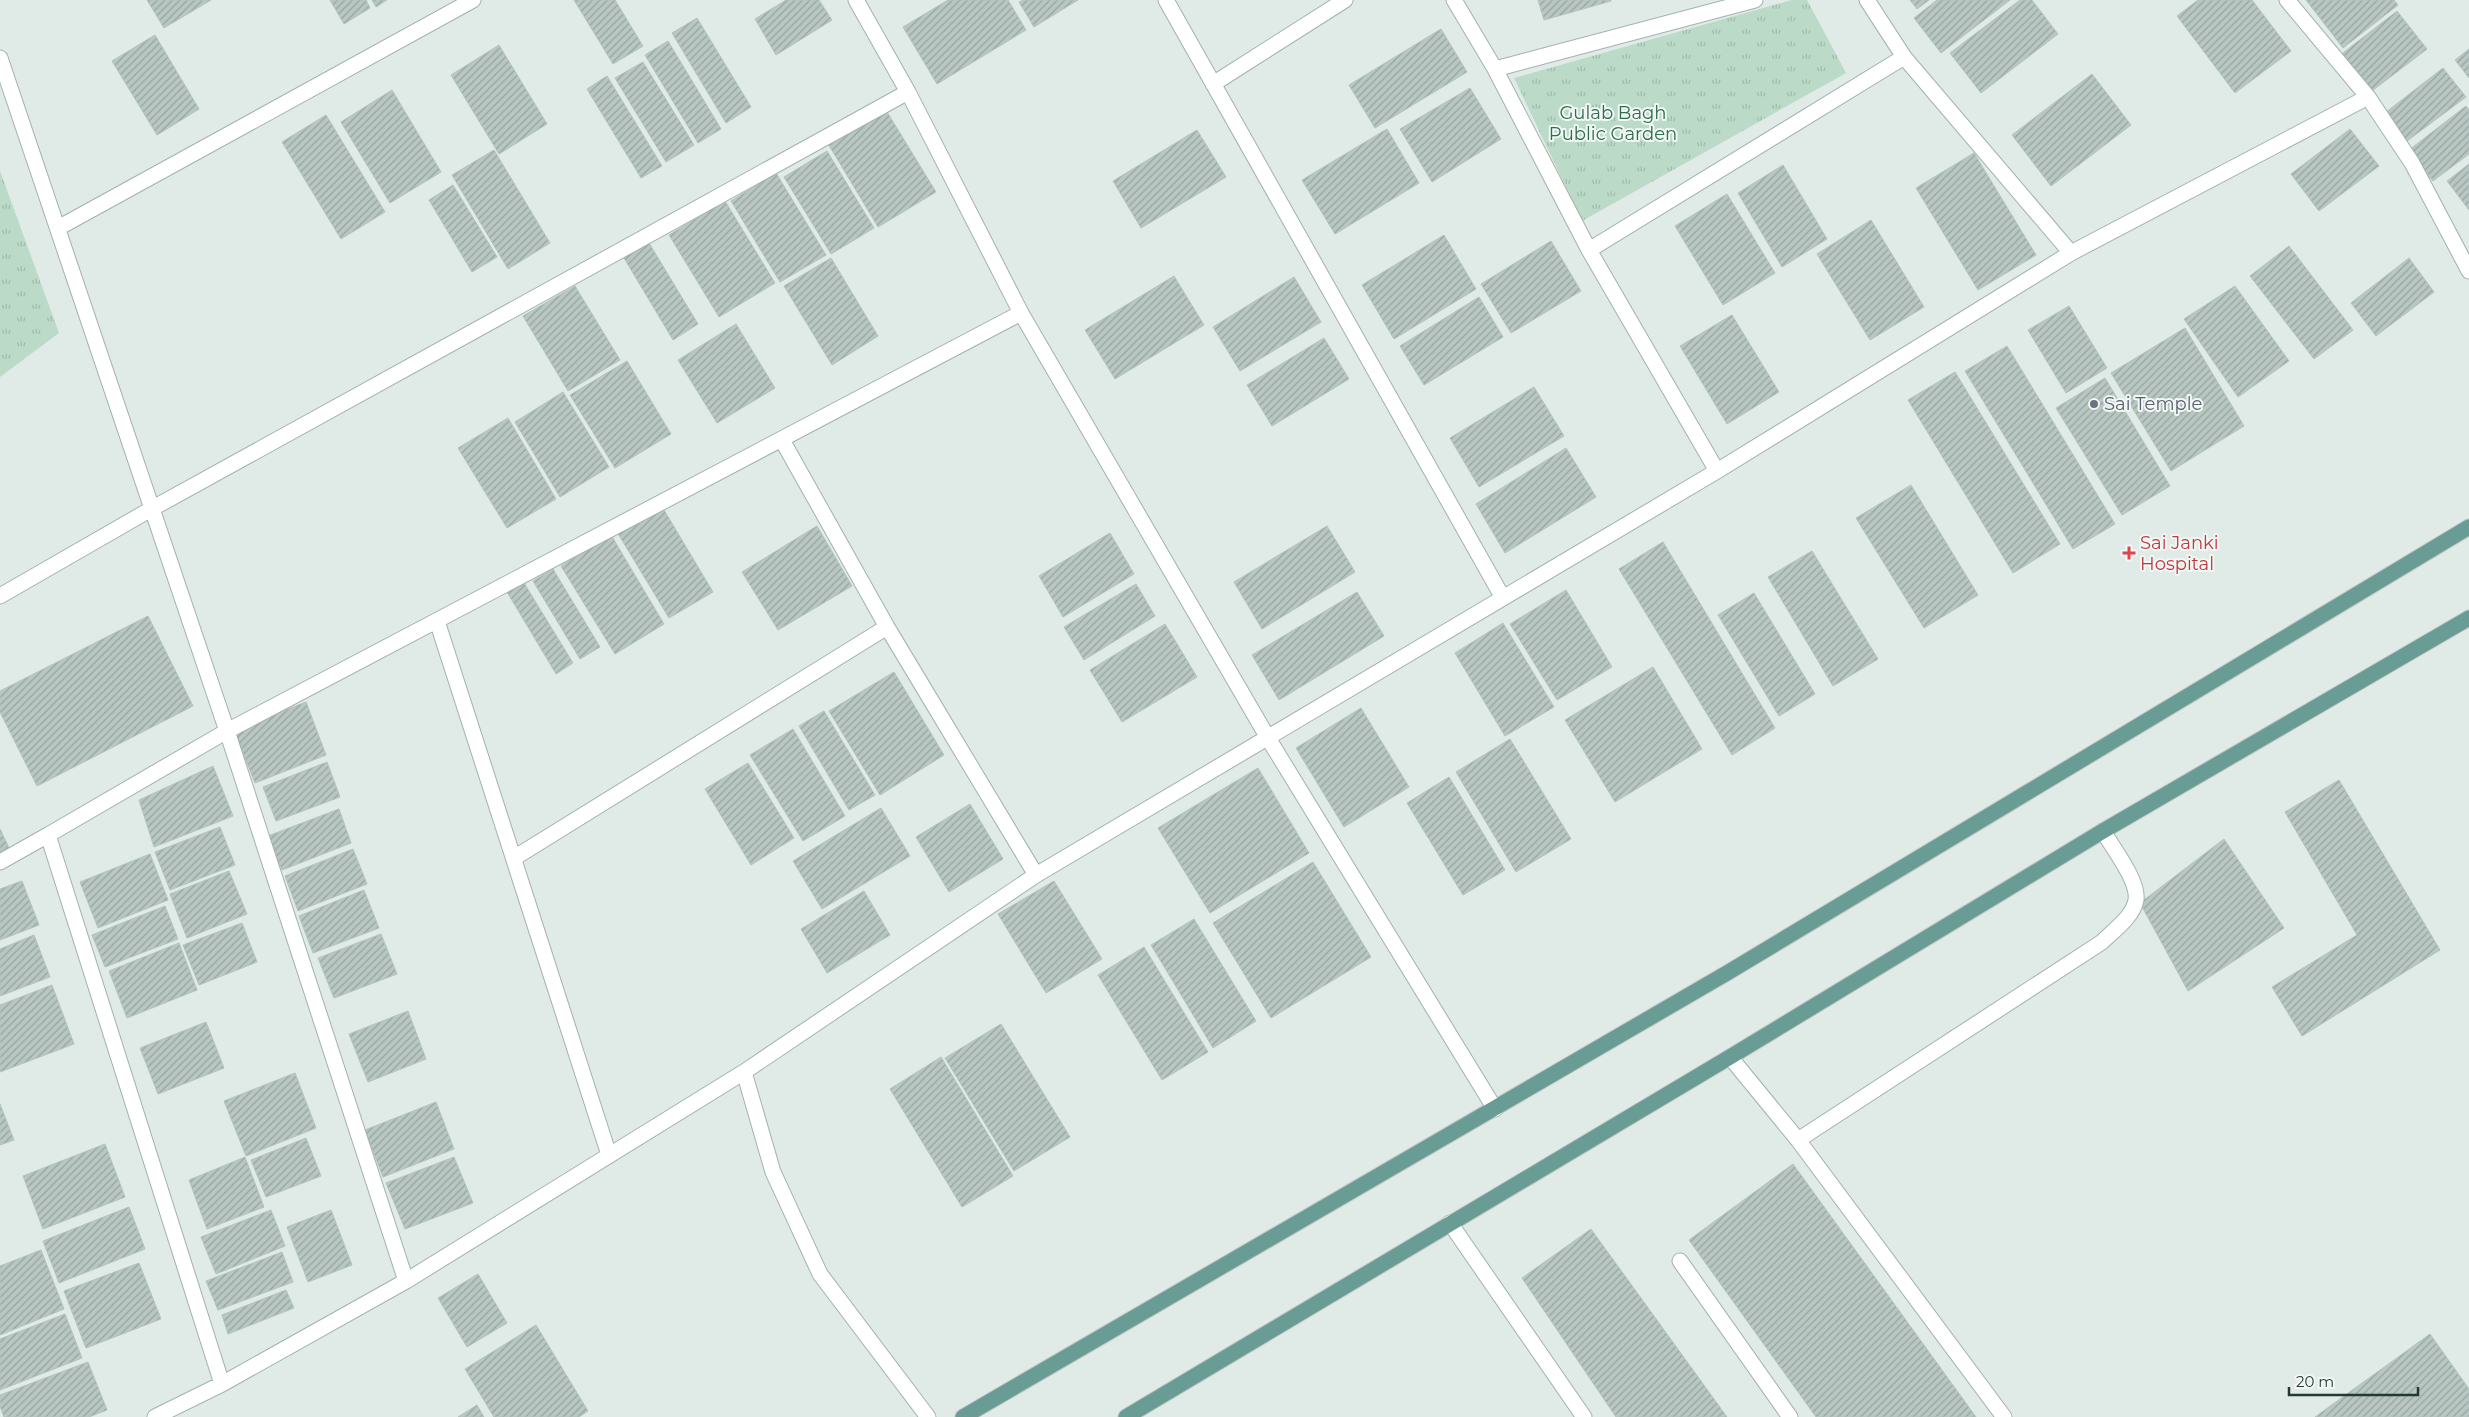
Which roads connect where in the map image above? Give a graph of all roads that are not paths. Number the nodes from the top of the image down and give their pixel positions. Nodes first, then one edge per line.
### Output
1 (473, 0) edge
2 (856, 0) edge
3 (1166, 0) edge
4 (1345, 0) edge
5 (1454, 0) edge
6 (1755, 0) edge
7 (1867, 0) edge
8 (2287, 0) edge
9 (1904, 56) junction
10 (0, 58) edge
11 (1495, 69) junction
12 (1213, 84) junction
13 (908, 92) junction
14 (2368, 97) junction
15 (58, 228) junction
16 (1589, 250) junction
17 (2071, 253) junction
18 (2469, 271) edge
19 (1021, 313) junction
20 (782, 440) junction
21 (1717, 470) junction
22 (153, 508) junction
23 (2469, 527) edge
24 (0, 596) edge
25 (1503, 598) junction
26 (2469, 618) edge
27 (437, 621) junction
28 (887, 626) junction
29 (227, 731) junction
30 (1268, 738) junction
31 (2103, 830) junction
32 (48, 835) junction
33 (514, 858) junction
34 (0, 862) edge
35 (1036, 875) junction
36 (1730, 1057) junction
37 (744, 1072) junction
38 (1495, 1109) junction
39 (1798, 1140) junction
40 (609, 1155) junction
41 (1450, 1223) junction
42 (1680, 1261) dead end
43 (406, 1281) junction
44 (222, 1384) junction
45 (155, 1417) edge
46 (928, 1417) edge
47 (963, 1417) edge
48 (1126, 1417) edge
49 (1584, 1417) edge
50 (1790, 1417) edge
51 (2004, 1417) edge

1 - 15 street
2 - 13 street
3 - 12 street
4 - 12 street
5 - 11 street
6 - 11 street
7 - 9 street
8 - 14 street
9 - 16 street
9 - 17 street
10 - 15 street
11 - 16 street
12 - 25 street
13 - 19 street
13 - 22 street
14 - 17 street
14 - 18 street
15 - 22 street
16 - 21 street
17 - 21 street
19 - 20 street
19 - 30 street
20 - 27 street
20 - 28 street
21 - 25 street
22 - 24 street
22 - 29 street
23 - 38 main road
25 - 30 street
26 - 31 main road
27 - 29 street
27 - 33 street
28 - 33 street
28 - 35 street
29 - 32 street
29 - 43 street
30 - 35 street
30 - 38 street
31 - 36 main road
31 - 39 street
32 - 34 street
32 - 44 street
33 - 40 street
35 - 37 street
36 - 39 street
36 - 41 main road
37 - 40 street
37 - 46 street
38 - 47 main road
39 - 51 street
40 - 43 street
41 - 48 main road
41 - 49 street
42 - 50 street
43 - 44 street
44 - 45 street

